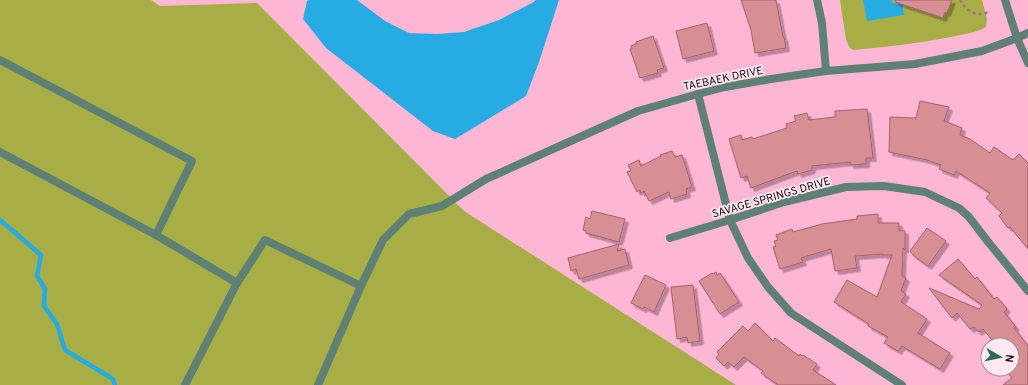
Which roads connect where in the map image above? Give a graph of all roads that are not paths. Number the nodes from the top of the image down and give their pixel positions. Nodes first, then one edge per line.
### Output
1 (817, 0) edge
2 (1005, 0) edge
3 (1028, 33) edge
4 (1017, 38) junction
5 (0, 60) edge
6 (1028, 64) edge
7 (826, 71) junction
8 (698, 94) junction
9 (0, 152) edge
10 (730, 220) junction
11 (156, 235) junction
12 (670, 238) dead end
13 (237, 283) junction
14 (361, 286) junction
15 (1028, 291) edge
16 (185, 385) edge
17 (318, 385) edge
18 (902, 385) edge

1 - 7 street
2 - 4 street
3 - 4 street, TAEBAEK DRIVE
4 - 6 street
4 - 7 street, TAEBAEK DRIVE
5 - 11 street
7 - 8 street, TAEBAEK DRIVE
8 - 10 street
8 - 14 street, TAEBAEK DRIVE
9 - 11 street
10 - 12 street, SAVAGE SPRINGS DRIVE
10 - 15 street, SAVAGE SPRINGS DRIVE
10 - 18 street
11 - 13 street
13 - 14 street
13 - 16 street
14 - 17 street, TAEBAEK DRIVE

